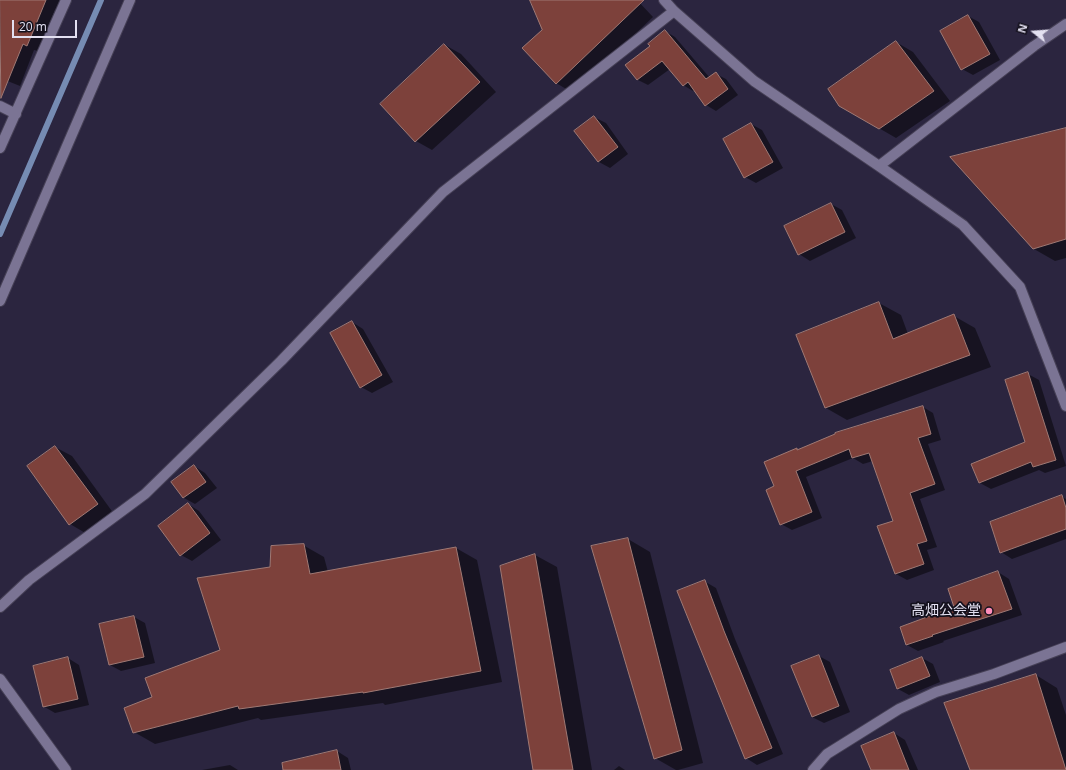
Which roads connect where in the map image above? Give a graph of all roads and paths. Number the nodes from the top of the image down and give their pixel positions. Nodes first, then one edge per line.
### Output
1 (66, 0) edge
2 (130, 0) edge
3 (664, 0) edge
4 (674, 11) junction
5 (1066, 24) edge
6 (0, 106) edge
7 (16, 114) junction
8 (0, 148) edge
9 (879, 166) junction
10 (0, 301) edge
11 (1066, 406) edge
12 (0, 607) edge
13 (1066, 647) edge
14 (0, 679) edge
15 (66, 770) edge
16 (813, 770) edge

1 - 7 street
2 - 10 street
3 - 4 street
4 - 9 street
4 - 12 street
5 - 9 street
6 - 7 street
7 - 8 street
9 - 11 street
13 - 16 street
14 - 15 street

